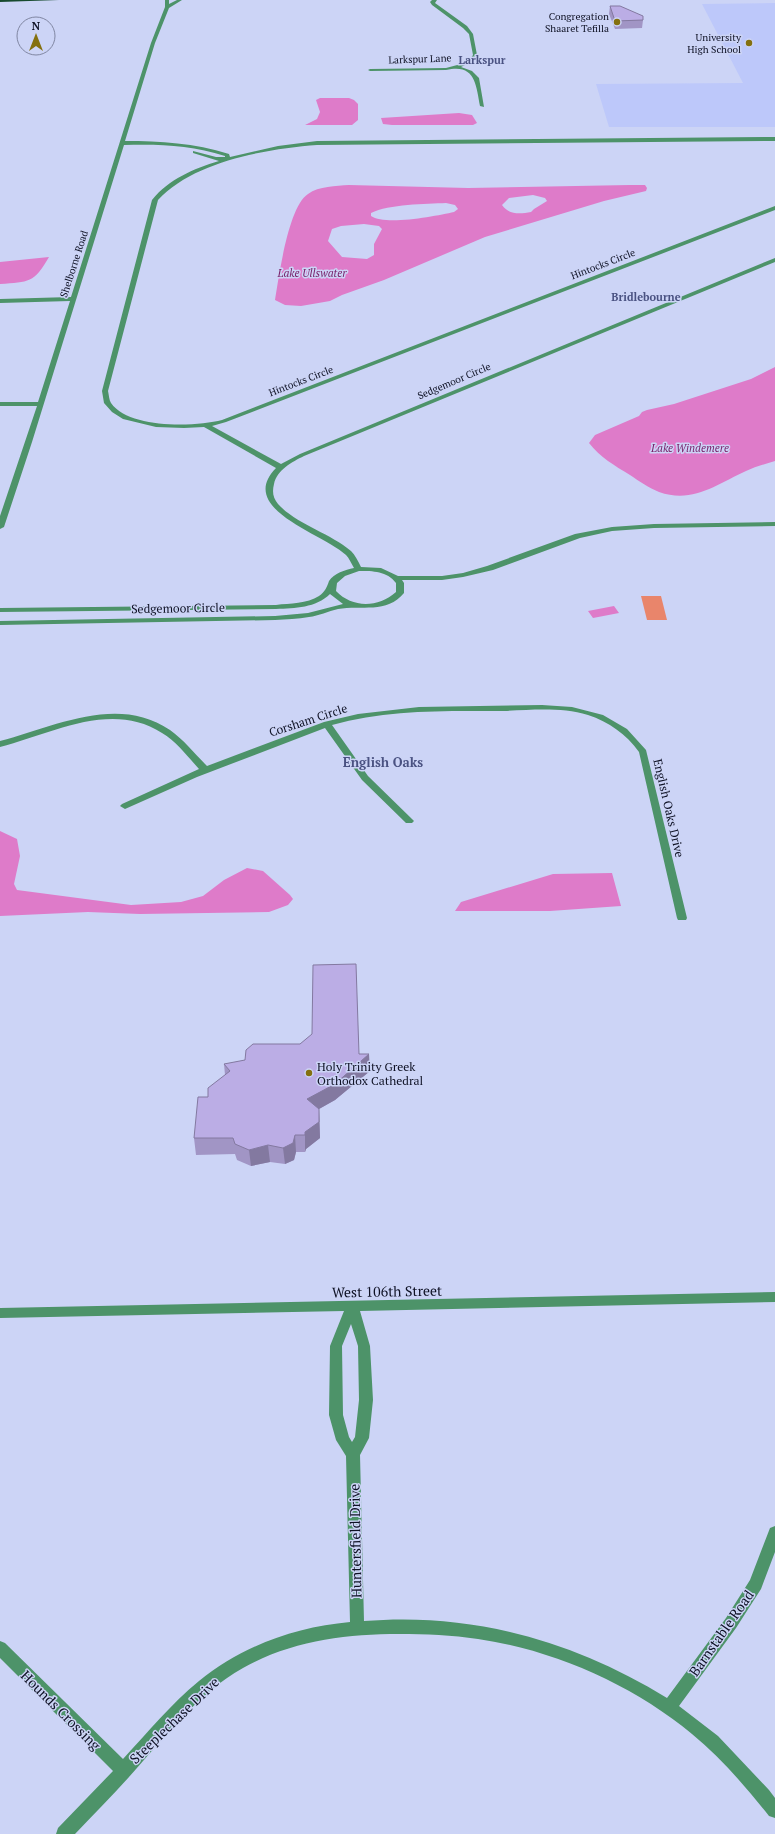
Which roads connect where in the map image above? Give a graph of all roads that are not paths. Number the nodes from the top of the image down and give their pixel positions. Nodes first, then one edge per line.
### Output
1 (57, 0) edge
2 (167, 0) edge
3 (180, 0) edge
4 (0, 1) edge
5 (439, 1) edge
6 (167, 7) junction
7 (439, 8) junction
8 (457, 67) junction
9 (370, 70) dead end
10 (482, 106) dead end
11 (775, 139) edge
12 (122, 146) junction
13 (228, 160) junction
14 (775, 208) edge
15 (775, 260) edge
16 (73, 299) junction
17 (0, 301) edge
18 (0, 404) edge
19 (39, 404) junction
20 (205, 425) junction
21 (280, 468) junction
22 (775, 524) edge
23 (0, 527) edge
24 (358, 569) junction
25 (397, 578) junction
26 (331, 587) junction
27 (355, 605) junction
28 (0, 610) edge
29 (0, 623) edge
30 (583, 711) joint
31 (327, 724) junction
32 (0, 744) edge
33 (205, 770) junction
34 (125, 806) dead end
35 (409, 821) dead end
36 (682, 918) dead end
37 (775, 1297) edge
38 (352, 1306) junction
39 (0, 1313) edge
40 (354, 1454) junction
41 (775, 1533) edge
42 (357, 1627) junction
43 (0, 1648) edge
44 (669, 1708) junction
45 (124, 1771) junction
46 (775, 1810) edge
47 (64, 1834) edge

1 - 4 main road
2 - 6 street, Shelborne Road
3 - 6 street
5 - 7 street, Larkspur Lane
5 - 7 street, Larkspur Lane
6 - 12 street, Shelborne Road
7 - 8 street, Larkspur Lane
8 - 9 street, Larkspur Lane
8 - 10 street
11 - 13 street, Hintocks Circle
12 - 13 street, Hintocks Circle
12 - 16 street, Shelborne Road
13 - 20 street, Hintocks Circle
14 - 20 street, Hintocks Circle
15 - 21 street, Sedgemoor Circle
16 - 17 street
16 - 19 street, Shelborne Road
18 - 19 street
19 - 23 street, Shelborne Road
20 - 21 street
21 - 24 street, Sedgemoor Circle
22 - 25 street
24 - 25 street
24 - 26 street, Sedgemoor Circle
25 - 27 street
26 - 27 street
26 - 28 street, Sedgemoor Circle
27 - 29 street, Sedgemoor Circle
30 - 31 street, Corsham Circle
30 - 36 street, English Oaks Drive
31 - 33 street, Corsham Circle
31 - 35 street
32 - 33 street
33 - 34 street, Corsham Circle
37 - 38 street, West 106th Street
38 - 39 street, West 106th Street
38 - 40 street, Huntersfield Drive
38 - 40 street
40 - 42 street, Huntersfield Drive
41 - 44 street, Barnstable Road
42 - 44 street, Steeplechase Drive
42 - 45 street, Steeplechase Drive
43 - 45 street, Hounds Crossing
44 - 46 street, Steeplechase Drive
45 - 47 street, Steeplechase Drive

